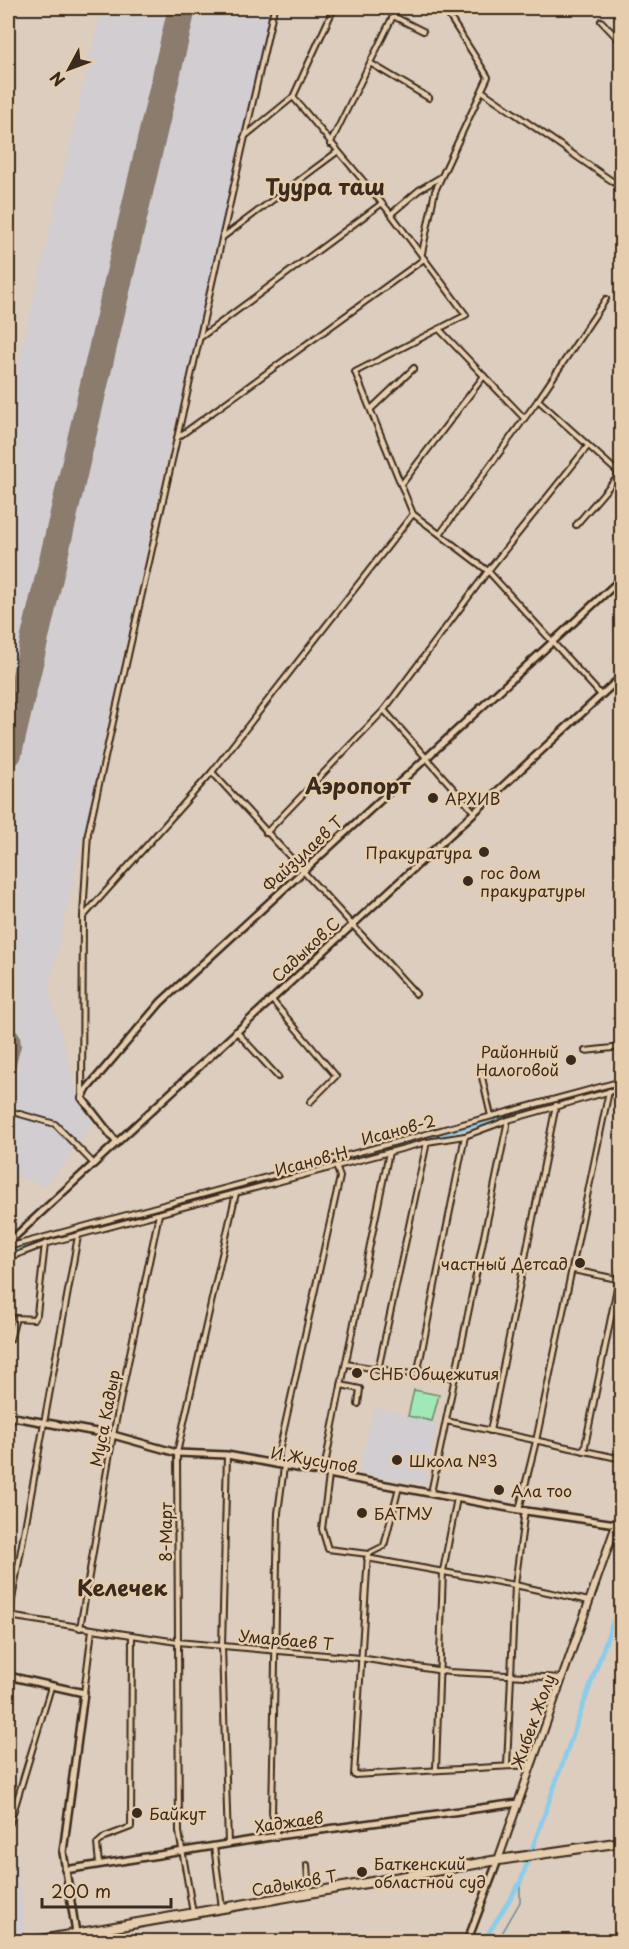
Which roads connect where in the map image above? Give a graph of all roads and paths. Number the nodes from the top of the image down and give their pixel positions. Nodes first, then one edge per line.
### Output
1 (274, 8) edge
2 (333, 8) edge
3 (397, 8) edge
4 (444, 8) edge
5 (393, 16) junction
6 (601, 21) dead end
7 (423, 32) dead end
8 (621, 43) edge
9 (370, 63) junction
10 (482, 91) junction
11 (293, 97) junction
12 (429, 98) dead end
13 (243, 138) junction
14 (330, 144) junction
15 (337, 152) junction
16 (442, 177) junction
17 (621, 188) edge
18 (381, 204) junction
19 (391, 214) junction
20 (223, 237) junction
21 (423, 257) junction
22 (606, 299) dead end
23 (439, 329) junction
24 (200, 337) junction
25 (414, 368) dead end
26 (484, 376) junction
27 (538, 400) junction
28 (371, 409) junction
29 (524, 418) junction
30 (177, 439) junction
31 (588, 446) junction
32 (621, 475) edge
33 (400, 485) junction
34 (413, 514) junction
35 (576, 525) dead end
36 (440, 534) junction
37 (488, 571) junction
38 (621, 578) edge
39 (551, 641) junction
40 (621, 676) edge
41 (601, 695) junction
42 (384, 710) junction
43 (426, 757) junction
44 (212, 772) junction
45 (474, 812) junction
46 (266, 833) junction
47 (302, 872) junction
48 (83, 917) junction
49 (353, 923) junction
50 (416, 994) dead end
51 (270, 999) junction
52 (236, 1031) junction
53 (621, 1047) edge
54 (585, 1051) dead end
55 (481, 1073) dead end
56 (278, 1077) dead end
57 (621, 1081) edge
58 (621, 1088) edge
59 (609, 1091) junction
60 (82, 1098) junction
61 (310, 1102) dead end
62 (556, 1105) junction
63 (13, 1112) dead end
64 (491, 1116) junction
65 (508, 1120) junction
66 (465, 1136) junction
67 (428, 1142) junction
68 (117, 1143) junction
69 (389, 1152) junction
70 (94, 1164) junction
71 (336, 1166) junction
72 (236, 1193) junction
73 (159, 1214) junction
74 (78, 1236) junction
75 (45, 1244) junction
76 (8, 1245) edge
77 (8, 1258) edge
78 (621, 1263) edge
79 (573, 1270) junction
80 (620, 1280) edge
81 (8, 1340) edge
82 (346, 1364) junction
83 (9, 1366) dead end
84 (378, 1370) junction
85 (8, 1372) edge
86 (417, 1375) junction
87 (455, 1377) junction
88 (341, 1385) junction
89 (358, 1404) dead end
90 (8, 1416) edge
91 (446, 1421) junction
92 (45, 1422) junction
93 (490, 1431) junction
94 (113, 1435) junction
95 (536, 1441) junction
96 (584, 1451) junction
97 (177, 1453) junction
98 (227, 1455) junction
99 (621, 1459) edge
100 (276, 1466) junction
101 (284, 1467) junction
102 (325, 1475) junction
103 (399, 1487) junction
104 (431, 1493) junction
105 (457, 1497) junction
106 (621, 1508) edge
107 (522, 1509) junction
108 (616, 1524) junction
109 (367, 1556) junction
110 (442, 1571) junction
111 (514, 1585) junction
112 (589, 1601) junction
113 (8, 1616) edge
114 (80, 1628) junction
115 (92, 1630) junction
116 (132, 1635) junction
117 (177, 1642) junction
118 (222, 1646) junction
119 (277, 1650) junction
120 (360, 1658) junction
121 (438, 1668) junction
122 (511, 1674) junction
123 (8, 1676) edge
124 (562, 1678) junction
125 (51, 1687) junction
126 (84, 1693) junction
127 (531, 1765) junction
128 (507, 1766) junction
129 (436, 1769) junction
130 (518, 1803) junction
131 (9, 1823) edge
132 (277, 1836) junction
133 (621, 1842) edge
134 (228, 1844) junction
135 (214, 1846) junction
136 (182, 1851) junction
137 (495, 1860) junction
138 (99, 1864) junction
139 (307, 1865) dead end
140 (65, 1870) junction
141 (309, 1893) junction
142 (222, 1908) junction
143 (193, 1914) junction
144 (96, 1930) junction
145 (76, 1933) junction
146 (29, 1941) edge
147 (98, 1941) edge
148 (466, 1941) edge

1 - 13 street
2 - 11 street
3 - 5 street
4 - 10 street
5 - 7 street
5 - 9 street
6 - 8 street
9 - 12 street
9 - 14 street
10 - 16 street
10 - 17 street
11 - 13 street
11 - 14 street
13 - 20 street
14 - 15 street
15 - 18 street
15 - 20 street
16 - 19 street
16 - 21 street
18 - 19 street
18 - 24 street
19 - 21 street
20 - 24 street
21 - 23 street
21 - 30 street
22 - 27 street
23 - 26 street
23 - 28 street
24 - 30 street
25 - 28 street
26 - 29 street
26 - 33 street
27 - 29 street
27 - 31 street
28 - 33 street
29 - 36 street
30 - 48 street
31 - 32 street
31 - 37 street
32 - 35 street
33 - 34 street
34 - 36 street
34 - 44 street
36 - 37 street
37 - 39 street
37 - 42 street
38 - 39 street, Файзулаев Т
39 - 41 street
39 - 43 street, Файзулаев Т
40 - 41 street, Садыков.С
41 - 45 street, Садыков.С
42 - 43 street
42 - 46 street
43 - 45 street
43 - 47 street, Файзулаев Т
44 - 46 street
44 - 48 street
45 - 49 street, Садыков.С
46 - 47 street
47 - 49 street
47 - 60 street, Файзулаев Т
48 - 60 street
49 - 50 street
49 - 51 street, Садыков.С
51 - 52 street, Садыков.С
51 - 61 street
52 - 56 street
52 - 68 street, Садыков.С
53 - 54 street
55 - 64 street
57 - 64 street, Исанов-2
58 - 59 street, Исанов Н
59 - 62 street, Исанов Н
59 - 79 street
60 - 68 street
62 - 65 street, Исанов Н
62 - 93 street
63 - 70 street
64 - 76 street, Исанов-2
65 - 66 street, Исанов Н
65 - 87 street
66 - 67 street, Исанов Н
66 - 86 street
67 - 69 street, Исанов Н
67 - 84 street
68 - 70 street, Садыков.С
69 - 71 street, Исанов Н
69 - 82 street
70 - 76 street, Садыков.С
71 - 72 street, Исанов Н
71 - 100 street
72 - 73 street, Исанов Н
72 - 97 street, 8-Март
73 - 74 street, Исанов Н
73 - 94 street, Муса Кадыр
74 - 75 street, Исанов Н
74 - 92 street
75 - 77 street, Исанов Н
75 - 81 street
78 - 80 street
79 - 80 street
79 - 95 street
80 - 96 street
82 - 84 street
82 - 88 street
83 - 85 street
84 - 86 street
86 - 87 street
87 - 91 street
88 - 89 street
88 - 102 street
90 - 92 street, И.Жусупов
91 - 93 street
91 - 104 street
92 - 94 street, И.Жусупов
92 - 113 street
93 - 95 street
94 - 97 street, И.Жусупов
94 - 114 street, Муса Кадыр
95 - 96 street
95 - 107 street
96 - 99 street
97 - 98 street, И.Жусупов
97 - 117 street, 8-Март
98 - 100 street, И.Жусупов
98 - 118 street
100 - 101 street, И.Жусупов
101 - 102 street, И.Жусупов
101 - 119 street
102 - 103 street, И.Жусупов
102 - 109 street
103 - 104 street, И.Жусупов
103 - 109 street
104 - 105 street, И.Жусупов
105 - 107 street, И.Жусупов
105 - 110 street
106 - 108 main road, Жибек Жолу
107 - 108 street, И.Жусупов
107 - 111 street
108 - 112 main road, Жибек Жолу
109 - 110 street
109 - 120 street
110 - 111 street
110 - 121 street
111 - 112 street
111 - 122 street
112 - 124 main road, Жибек Жолу
113 - 114 street, Умарбаев Т
114 - 115 street, Умарбаев Т
115 - 116 street, Умарбаев Т
115 - 126 street
116 - 117 street, Умарбаев Т
116 - 138 street
117 - 118 street, Умарбаев Т
117 - 136 street, 8-Март
118 - 119 street, Умарбаев Т
118 - 134 street
119 - 120 street, Умарбаев Т
119 - 132 street
120 - 121 street, Умарбаев Т
120 - 129 street
121 - 122 street, Умарбаев Т
121 - 129 street
122 - 124 street, Умарбаев Т
122 - 128 street
123 - 125 street
124 - 127 main road, Жибек Жолу
125 - 126 street
125 - 131 street
126 - 140 street
127 - 128 street
127 - 130 main road, Жибек Жолу
128 - 129 street
130 - 132 street, Хаджаев
130 - 137 main road, Жибек Жолу
132 - 134 street, Хаджаев
133 - 137 highway, Садыков Т
134 - 135 street, Хаджаев
135 - 136 street, Хаджаев
135 - 142 street
136 - 138 street, Хаджаев
136 - 143 street, 8-Март
137 - 141 highway, Садыков Т
137 - 148 street, Жибек Жолу
138 - 140 street, Хаджаев
139 - 141 street
140 - 145 street
141 - 142 highway, Садыков Т
142 - 143 highway, Садыков Т
143 - 144 highway, Садыков Т
144 - 145 highway, Садыков Т
144 - 147 street
145 - 146 highway, Садыков Т

